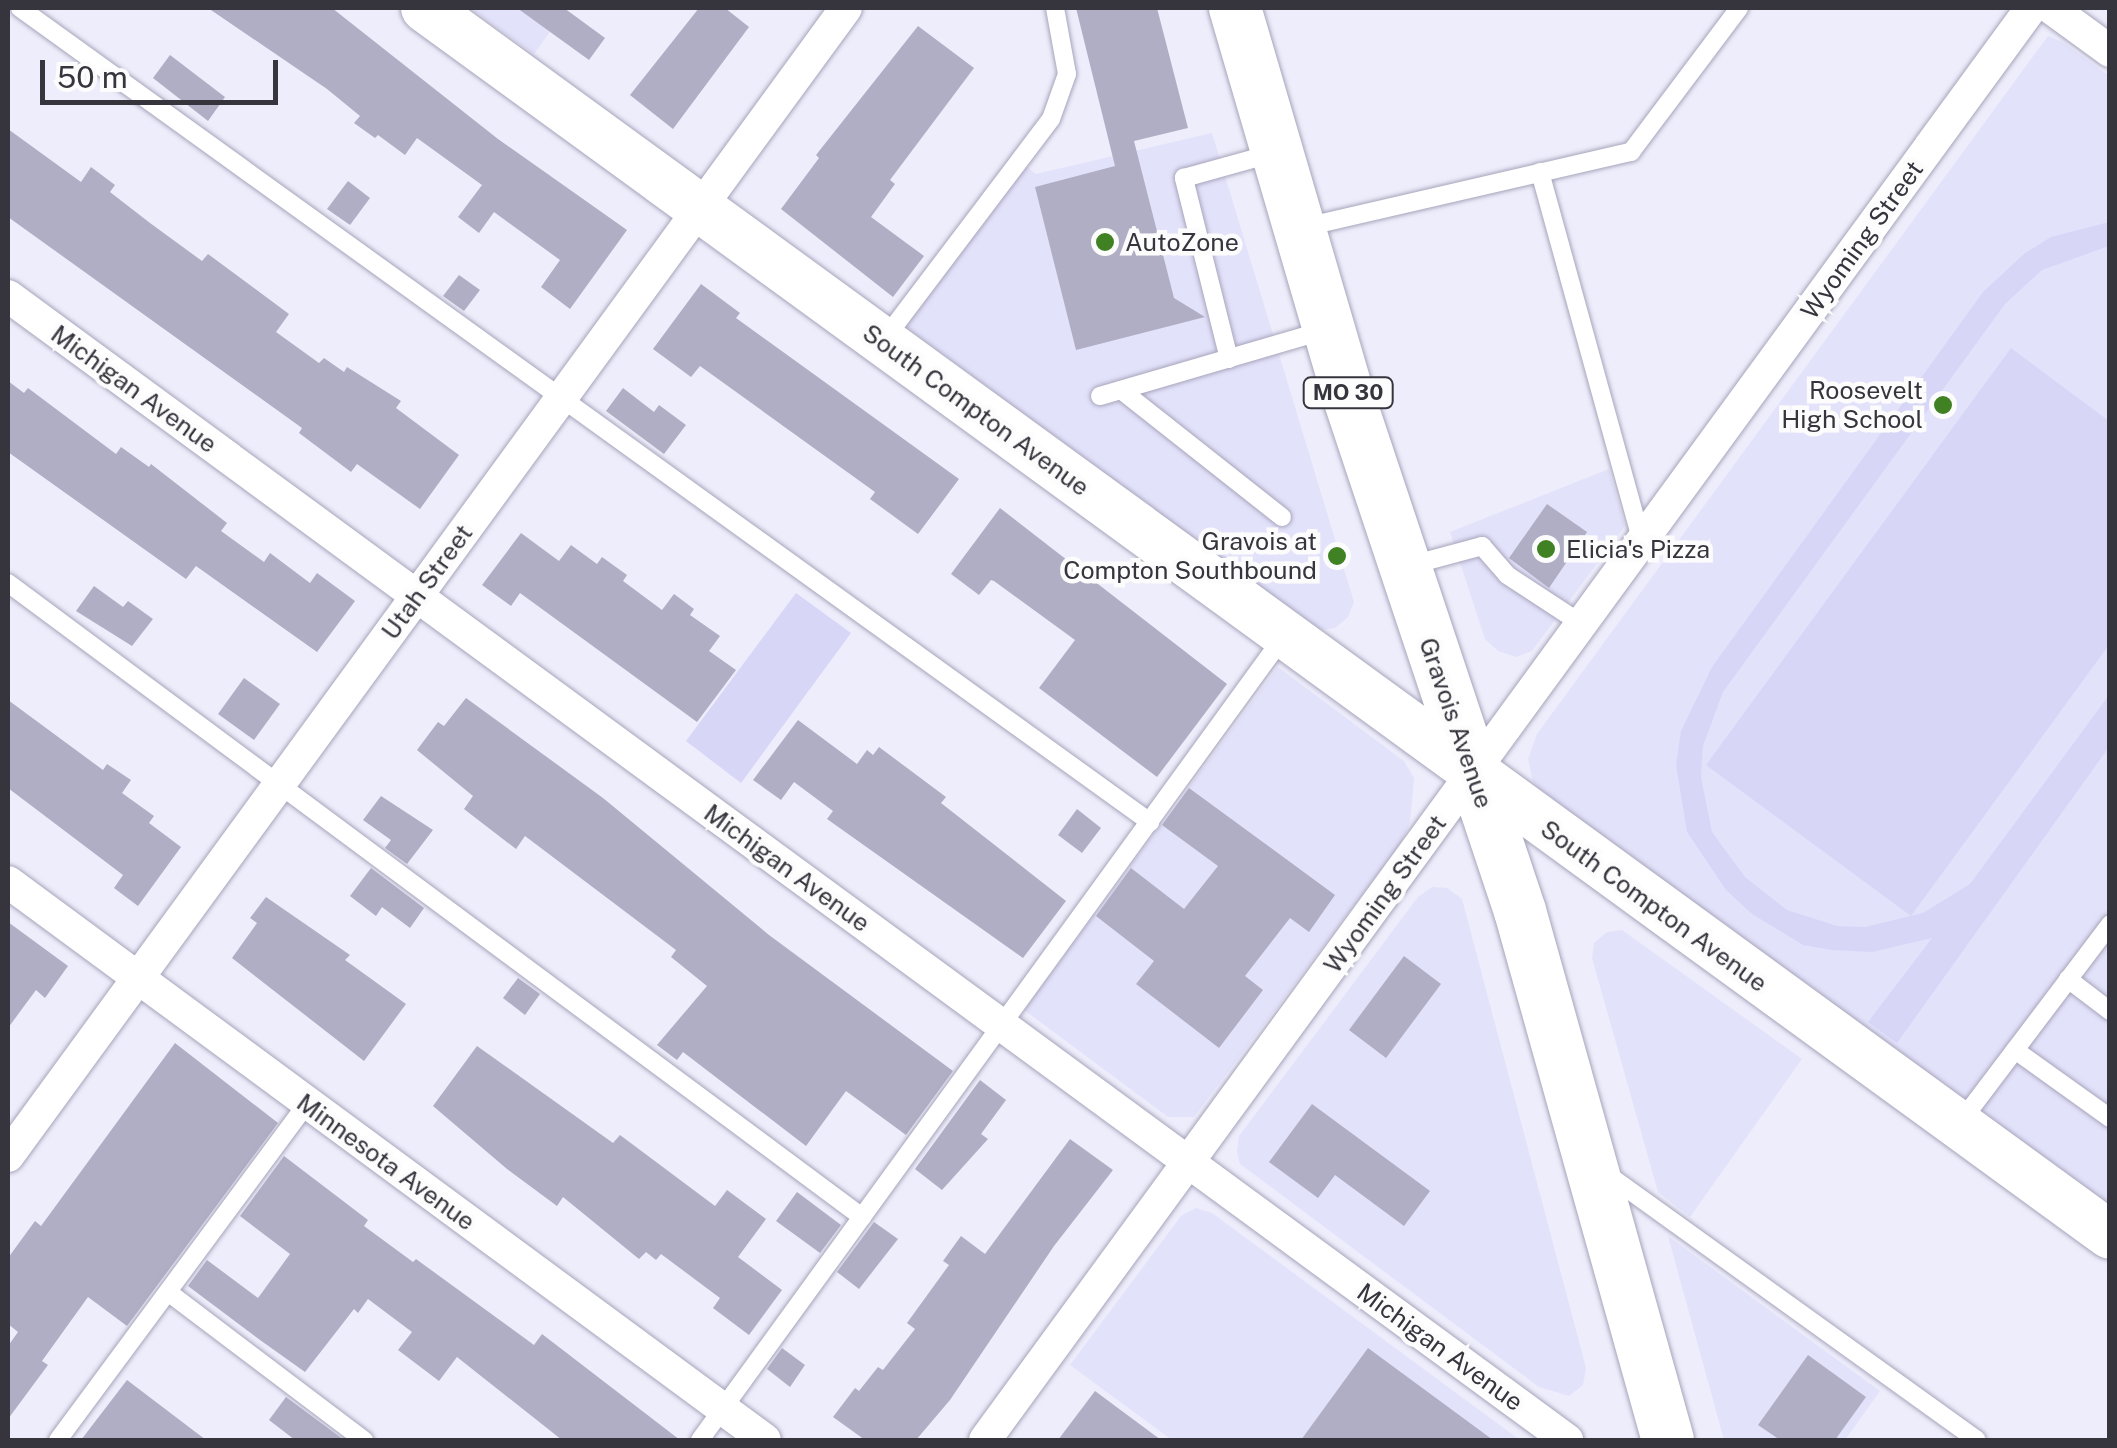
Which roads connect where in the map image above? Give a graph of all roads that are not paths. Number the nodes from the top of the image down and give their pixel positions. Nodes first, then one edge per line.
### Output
1 (20, 8) edge
2 (424, 8) edge
3 (846, 8) edge
4 (1055, 8) edge
5 (1235, 8) edge
6 (1739, 8) edge
7 (2030, 8) edge
8 (2051, 8) edge
9 (2110, 51) edge
10 (1276, 152) junction
11 (1540, 172) junction
12 (699, 208) junction
13 (1297, 228) junction
14 (8, 296) edge
15 (1328, 329) junction
16 (882, 342) junction
17 (1228, 359) junction
18 (1122, 390) junction
19 (562, 396) junction
20 (1100, 396) dead end
21 (1282, 517) dead end
22 (1642, 542) junction
23 (1404, 567) junction
24 (8, 583) edge
25 (416, 596) junction
26 (1582, 624) junction
27 (1284, 635) junction
28 (1474, 774) junction
29 (279, 784) junction
30 (1150, 822) junction
31 (8, 882) edge
32 (2110, 924) edge
33 (136, 979) junction
34 (2068, 979) junction
35 (2110, 1010) edge
36 (1002, 1026) junction
37 (2015, 1050) junction
38 (307, 1104) junction
39 (2110, 1118) edge
40 (1958, 1124) junction
41 (8, 1156) edge
42 (1188, 1162) junction
43 (1592, 1163) junction
44 (862, 1217) junction
45 (2110, 1235) edge
46 (168, 1292) junction
47 (722, 1409) junction
48 (58, 1440) edge
49 (364, 1440) edge
50 (700, 1440) edge
51 (765, 1440) edge
52 (986, 1440) edge
53 (1567, 1440) edge
54 (1668, 1440) edge
55 (1977, 1440) edge

1 - 19 lane
2 - 12 street, South Compton Avenue
3 - 12 street, Utah Street
4 - 16 lane
5 - 10 main road, Gravois Avenue / MO 30
6 - 11 lane
7 - 22 street, Wyoming Street
8 - 9 street
10 - 13 main road, Gravois Avenue / MO 30
10 - 17 lane
11 - 13 lane
11 - 22 lane
12 - 16 street, South Compton Avenue
12 - 19 street, Utah Street
13 - 15 main road, Gravois Avenue / MO 30
14 - 25 street, Michigan Avenue
15 - 17 lane
15 - 23 main road, Gravois Avenue / MO 30
16 - 27 street, South Compton Avenue
17 - 18 lane
18 - 20 lane
18 - 21 lane
19 - 25 street, Utah Street
19 - 30 lane
22 - 26 street, Wyoming Street
23 - 26 lane
23 - 28 main road, Gravois Avenue / MO 30
24 - 29 lane
25 - 29 street, Utah Street
25 - 36 street, Michigan Avenue
26 - 28 street, Wyoming Street
27 - 28 street, South Compton Avenue
27 - 30 lane
28 - 40 street, South Compton Avenue
28 - 42 street, Wyoming Street
28 - 43 main road, Gravois Avenue / MO 30
29 - 33 street, Utah Street
29 - 44 lane
30 - 36 lane
31 - 33 street, Minnesota Avenue
32 - 34 lane
33 - 38 street, Minnesota Avenue
33 - 41 street, Utah Street
34 - 35 lane
34 - 37 lane
36 - 42 street, Michigan Avenue
36 - 44 lane
37 - 39 lane
37 - 40 lane
38 - 46 lane
38 - 47 street, Minnesota Avenue
40 - 45 street, South Compton Avenue
42 - 52 street, Wyoming Street
42 - 53 street, Michigan Avenue
43 - 54 main road, Gravois Avenue / MO 30
43 - 55 lane
44 - 47 lane
46 - 48 lane
46 - 49 lane
47 - 50 lane
47 - 51 street, Minnesota Avenue

